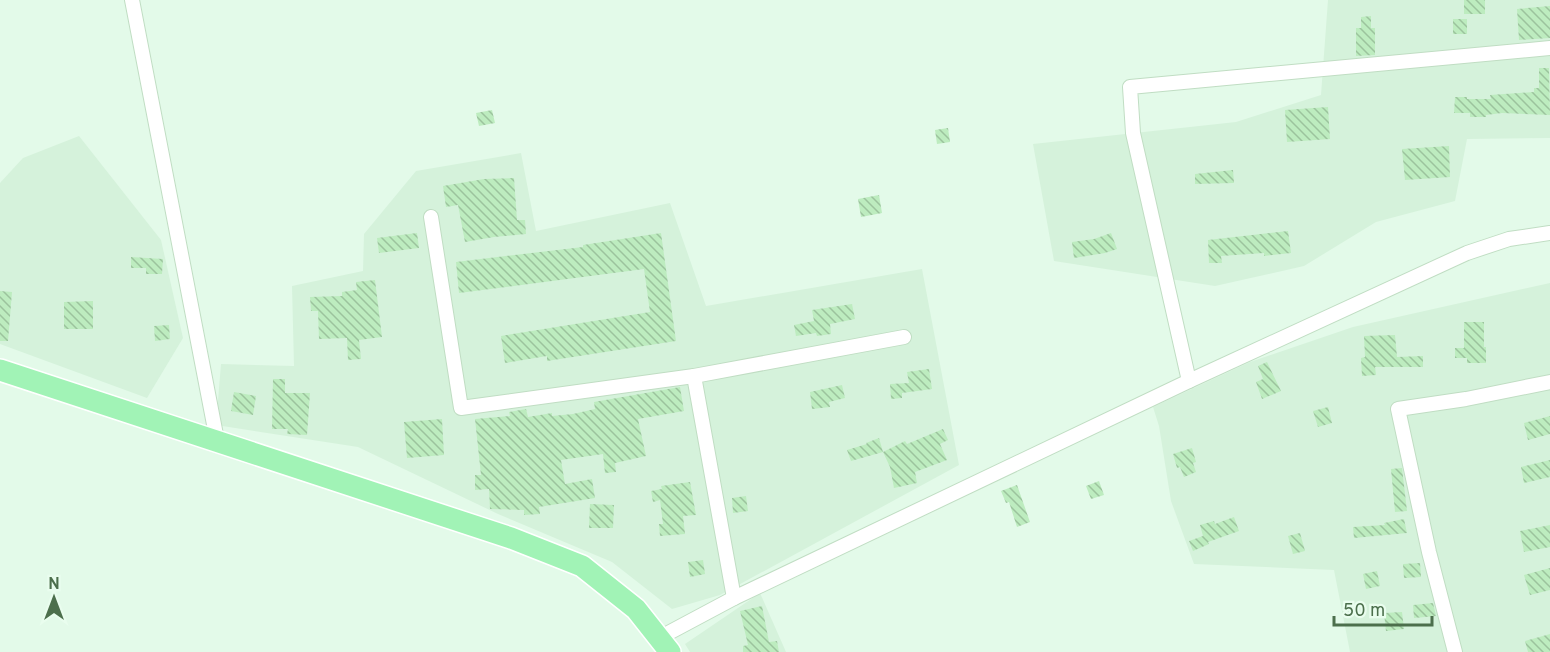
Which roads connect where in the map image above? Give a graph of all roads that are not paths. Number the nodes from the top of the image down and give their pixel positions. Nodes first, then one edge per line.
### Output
1 (132, 0) edge
2 (1550, 48) edge
3 (431, 217) dead end
4 (1550, 233) edge
5 (904, 337) dead end
6 (0, 370) edge
7 (694, 376) junction
8 (1189, 381) junction
9 (1550, 382) edge
10 (217, 440) junction
11 (734, 597) junction
12 (664, 645) edge
13 (1455, 652) edge

1 - 10 street
2 - 8 street
3 - 7 street
4 - 8 street
5 - 7 street
6 - 10 main road
7 - 11 street
8 - 11 street
9 - 13 street
10 - 12 main road
11 - 12 street

